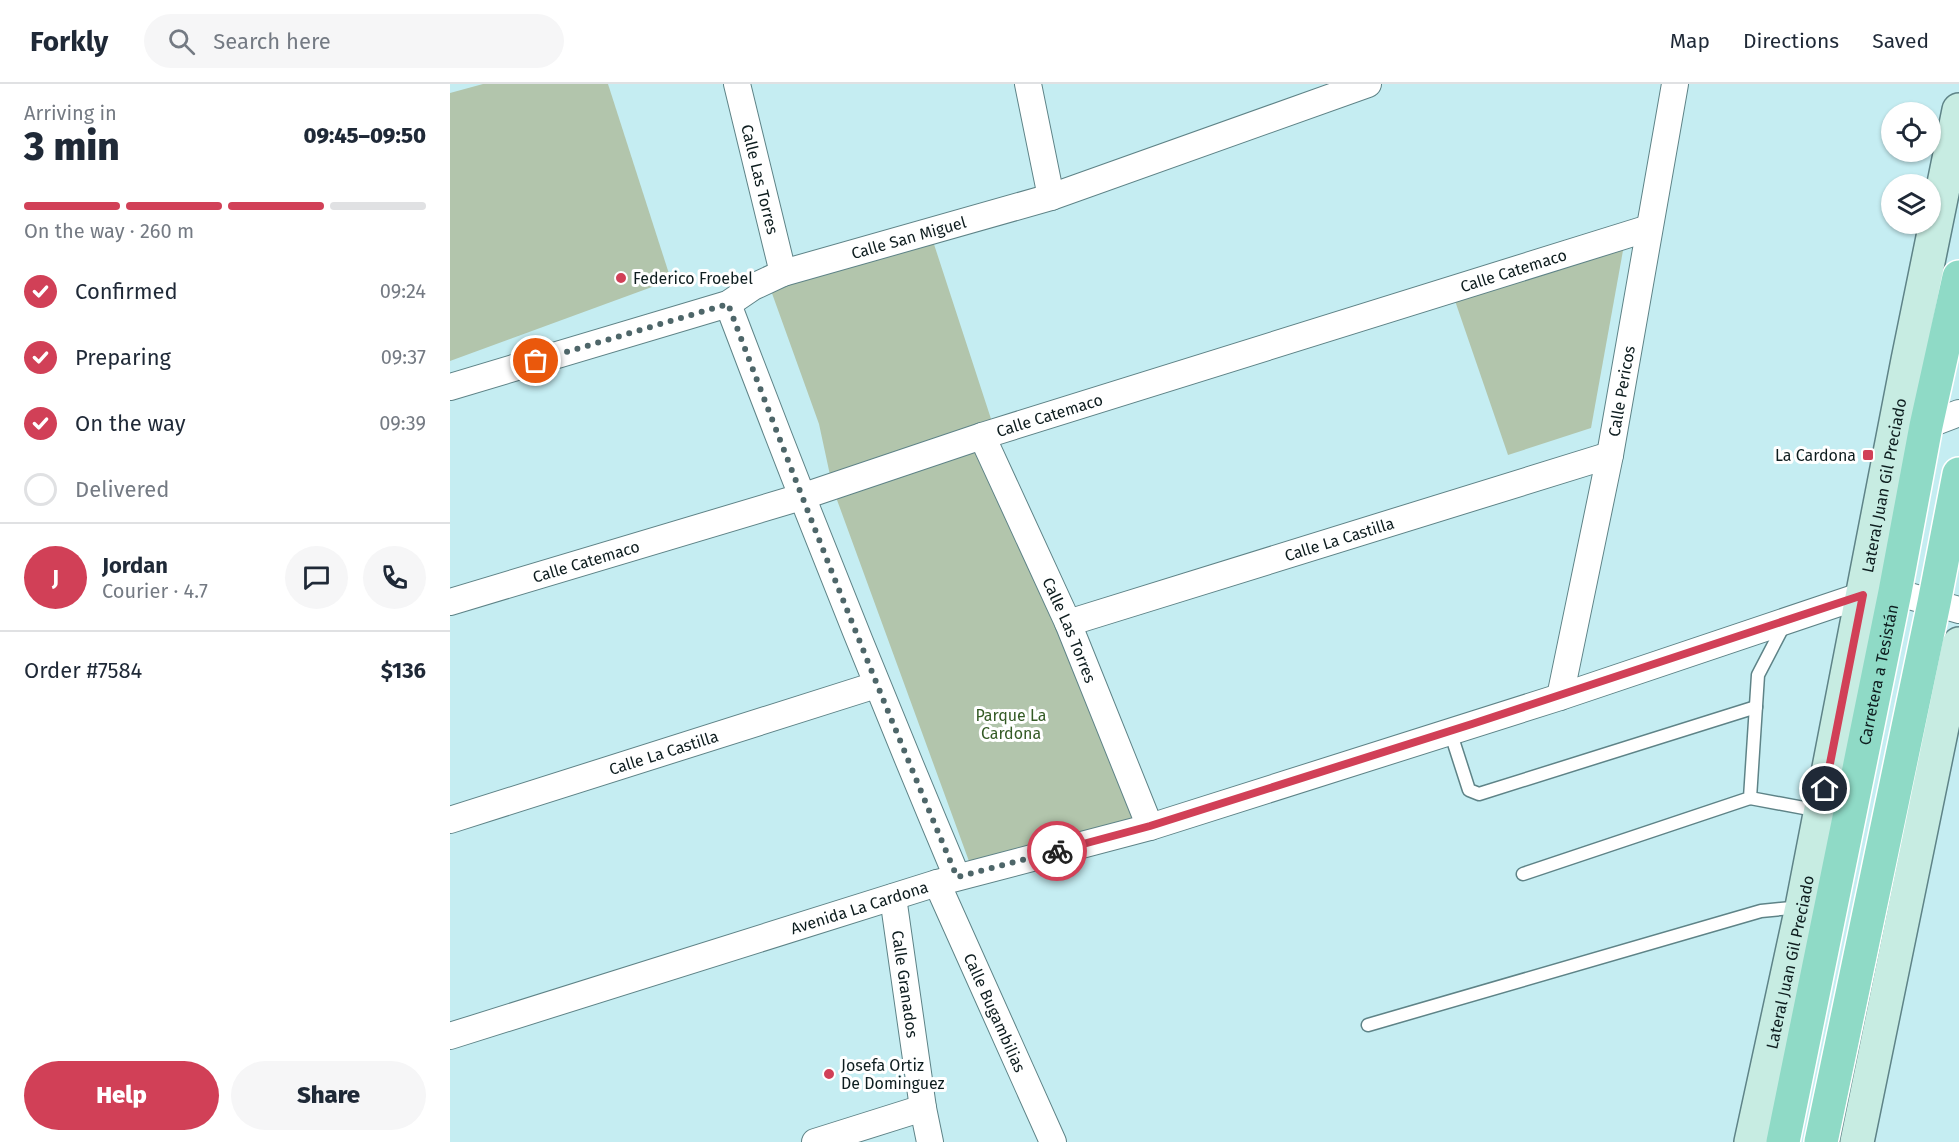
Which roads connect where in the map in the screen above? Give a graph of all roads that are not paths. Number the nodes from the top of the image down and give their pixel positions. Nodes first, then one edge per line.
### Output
1 (737, 84) edge
2 (1028, 84) edge
3 (1675, 84) edge
4 (1354, 86) edge
5 (1959, 110) edge
6 (1051, 197) junction
7 (1649, 228) junction
8 (783, 273) junction
9 (1959, 277) edge
10 (728, 304) junction
11 (450, 387) edge
12 (1959, 413) edge
13 (1926, 426) junction
14 (982, 436) junction
15 (1894, 438) junction
16 (1610, 455) junction
17 (1959, 474) edge
18 (801, 497) junction
19 (1879, 593) junction
20 (450, 602) edge
21 (1946, 607) edge
22 (1785, 621) junction
23 (1068, 624) junction
24 (1959, 644) edge
25 (876, 685) junction
26 (1560, 697) junction
27 (1756, 707) junction
28 (1450, 731) junction
29 (1750, 798) junction
30 (1821, 811) junction
31 (450, 820) edge
32 (1150, 826) junction
33 (1522, 874) dead end
34 (947, 880) junction
35 (893, 897) junction
36 (1802, 907) junction
37 (1368, 1025) dead end
38 (450, 1036) edge
39 (923, 1108) junction
40 (815, 1142) edge
41 (930, 1142) edge
42 (1053, 1142) edge
43 (1751, 1142) edge
44 (1783, 1142) edge
45 (1821, 1142) edge
46 (1857, 1142) edge

1 - 8 street, Calle Las Torres
2 - 6 street
3 - 7 street, Calle Pericos
4 - 6 street, Calle San Miguel
5 - 15 main road, Lateral Juan Gil Preciado
6 - 8 street, Calle San Miguel
7 - 14 street, Calle Catemaco
7 - 16 street, Calle Pericos
8 - 10 street, Calle San Miguel
9 - 13 main road, Carretera a Tesistán
10 - 11 street, Calle San Miguel
10 - 18 street
12 - 13 street
13 - 15 street
13 - 19 main road, Carretera a Tesistán
14 - 18 street, Calle Catemaco
14 - 23 street, Calle Las Torres
15 - 19 main road, Lateral Juan Gil Preciado
16 - 23 street, Calle La Castilla
16 - 26 street, Calle Pericos
17 - 21 main road
18 - 20 street, Calle Catemaco
18 - 25 street
19 - 21 street
19 - 22 street, Avenida La Cardona
19 - 30 main road, Lateral Juan Gil Preciado
19 - 44 main road, Carretera a Tesistán
21 - 45 main road
22 - 26 street, Avenida La Cardona
22 - 27 lane
23 - 32 street, Calle Las Torres
24 - 46 main road
25 - 31 street, Calle La Castilla
25 - 34 street
26 - 28 street, Avenida La Cardona
27 - 28 lane
27 - 29 lane
28 - 32 street, Avenida La Cardona
29 - 30 lane
29 - 33 lane
30 - 36 main road, Lateral Juan Gil Preciado
32 - 34 street, Avenida La Cardona
34 - 35 street, Avenida La Cardona
34 - 42 street, Calle Bugambilias
35 - 38 street, Avenida La Cardona
35 - 39 street, Calle Granados
36 - 37 lane
36 - 43 main road, Lateral Juan Gil Preciado
39 - 40 street
39 - 41 street, Calle Granados

